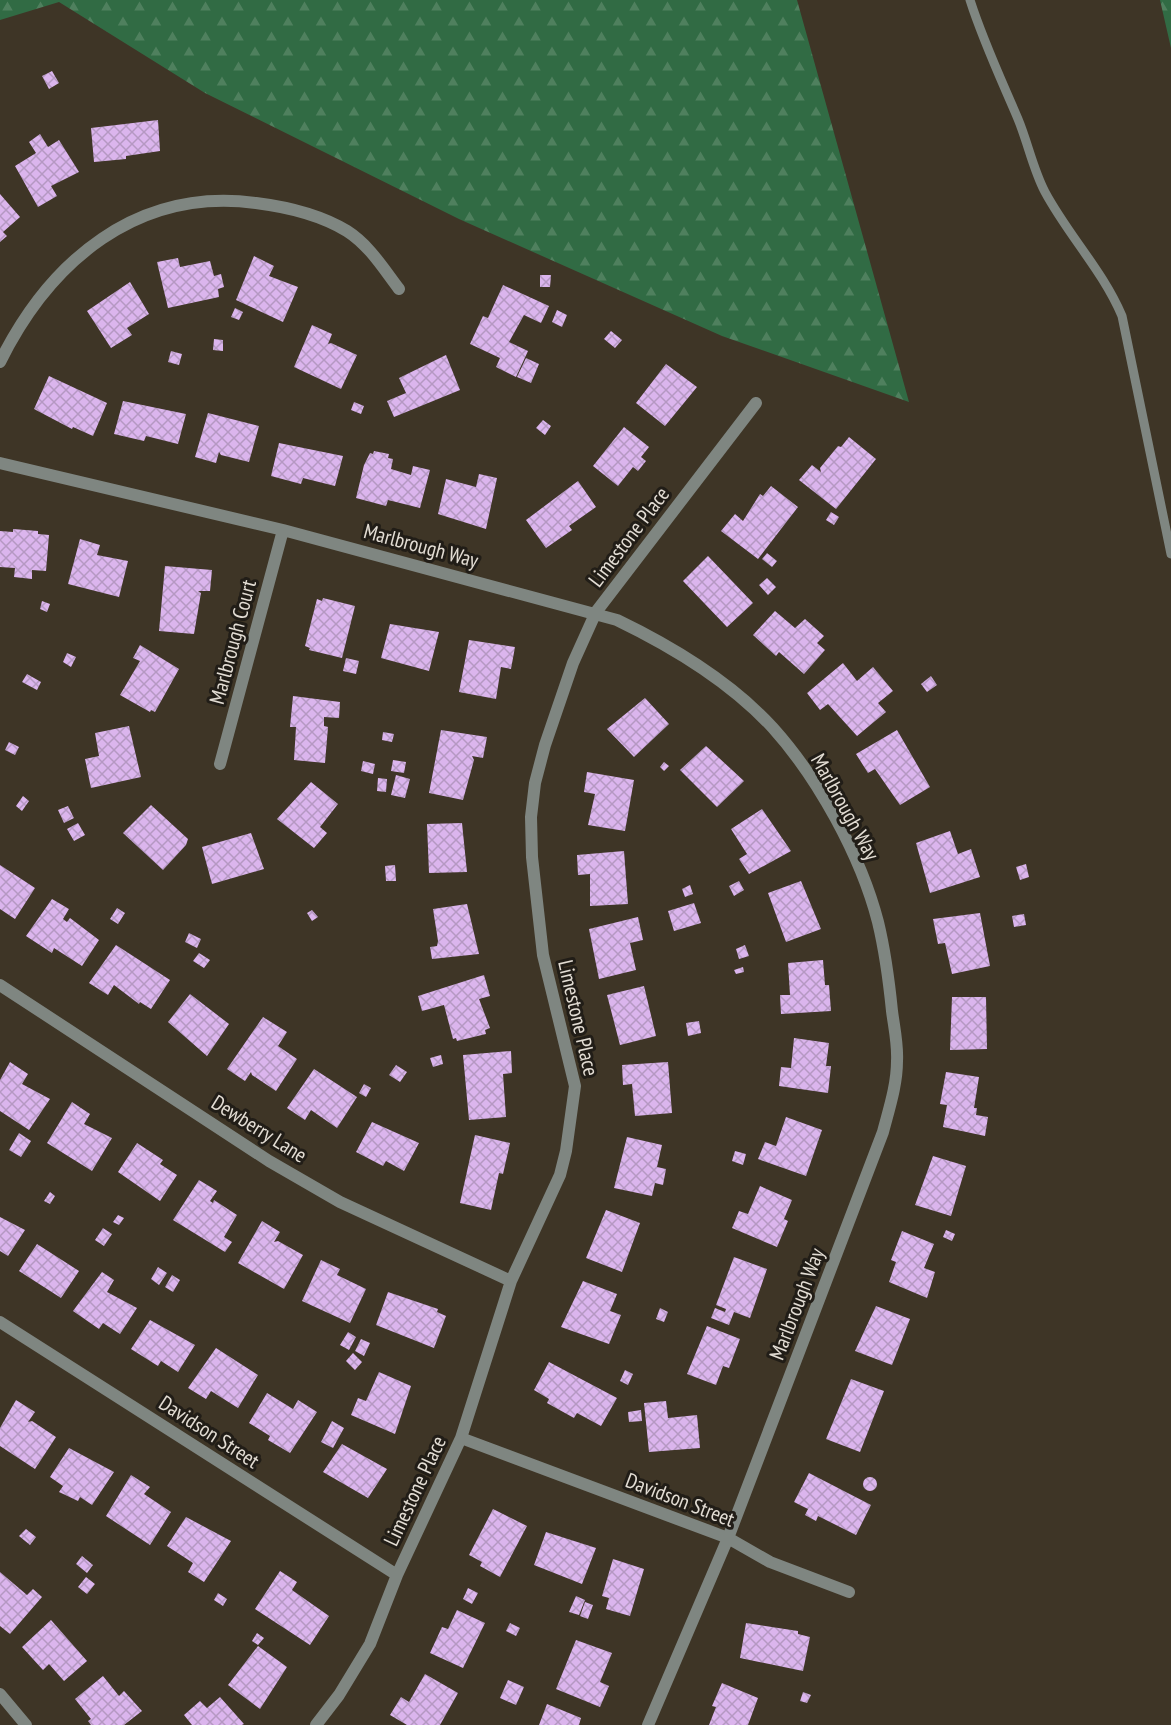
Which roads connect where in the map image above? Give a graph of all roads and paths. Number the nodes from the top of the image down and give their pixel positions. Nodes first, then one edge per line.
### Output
1 (970, 0) edge
2 (399, 289) dead end
3 (0, 362) edge
4 (756, 403) dead end
5 (0, 463) edge
6 (283, 530) junction
7 (1171, 554) edge
8 (596, 612) junction
9 (220, 764) dead end
10 (0, 985) edge
11 (512, 1281) junction
12 (0, 1322) edge
13 (461, 1438) junction
14 (728, 1538) junction
15 (397, 1575) junction
16 (849, 1592) dead end
17 (0, 1694) edge
18 (26, 1725) edge
19 (316, 1725) edge
20 (648, 1725) edge

1 - 7 lane
2 - 3 street
4 - 8 street, Limestone Place
5 - 6 street, Marlbrough Way
6 - 8 street, Marlbrough Way
6 - 9 street, Marlbrough Court
8 - 11 street, Limestone Place
8 - 14 street, Marlbrough Way
10 - 11 street, Dewberry Lane
11 - 13 street, Limestone Place
12 - 15 street, Davidson Street
13 - 14 street, Davidson Street
13 - 15 street, Limestone Place
14 - 16 street, Davidson Street
14 - 20 street, Marlbrough Way
15 - 19 street, Limestone Place
17 - 18 street

